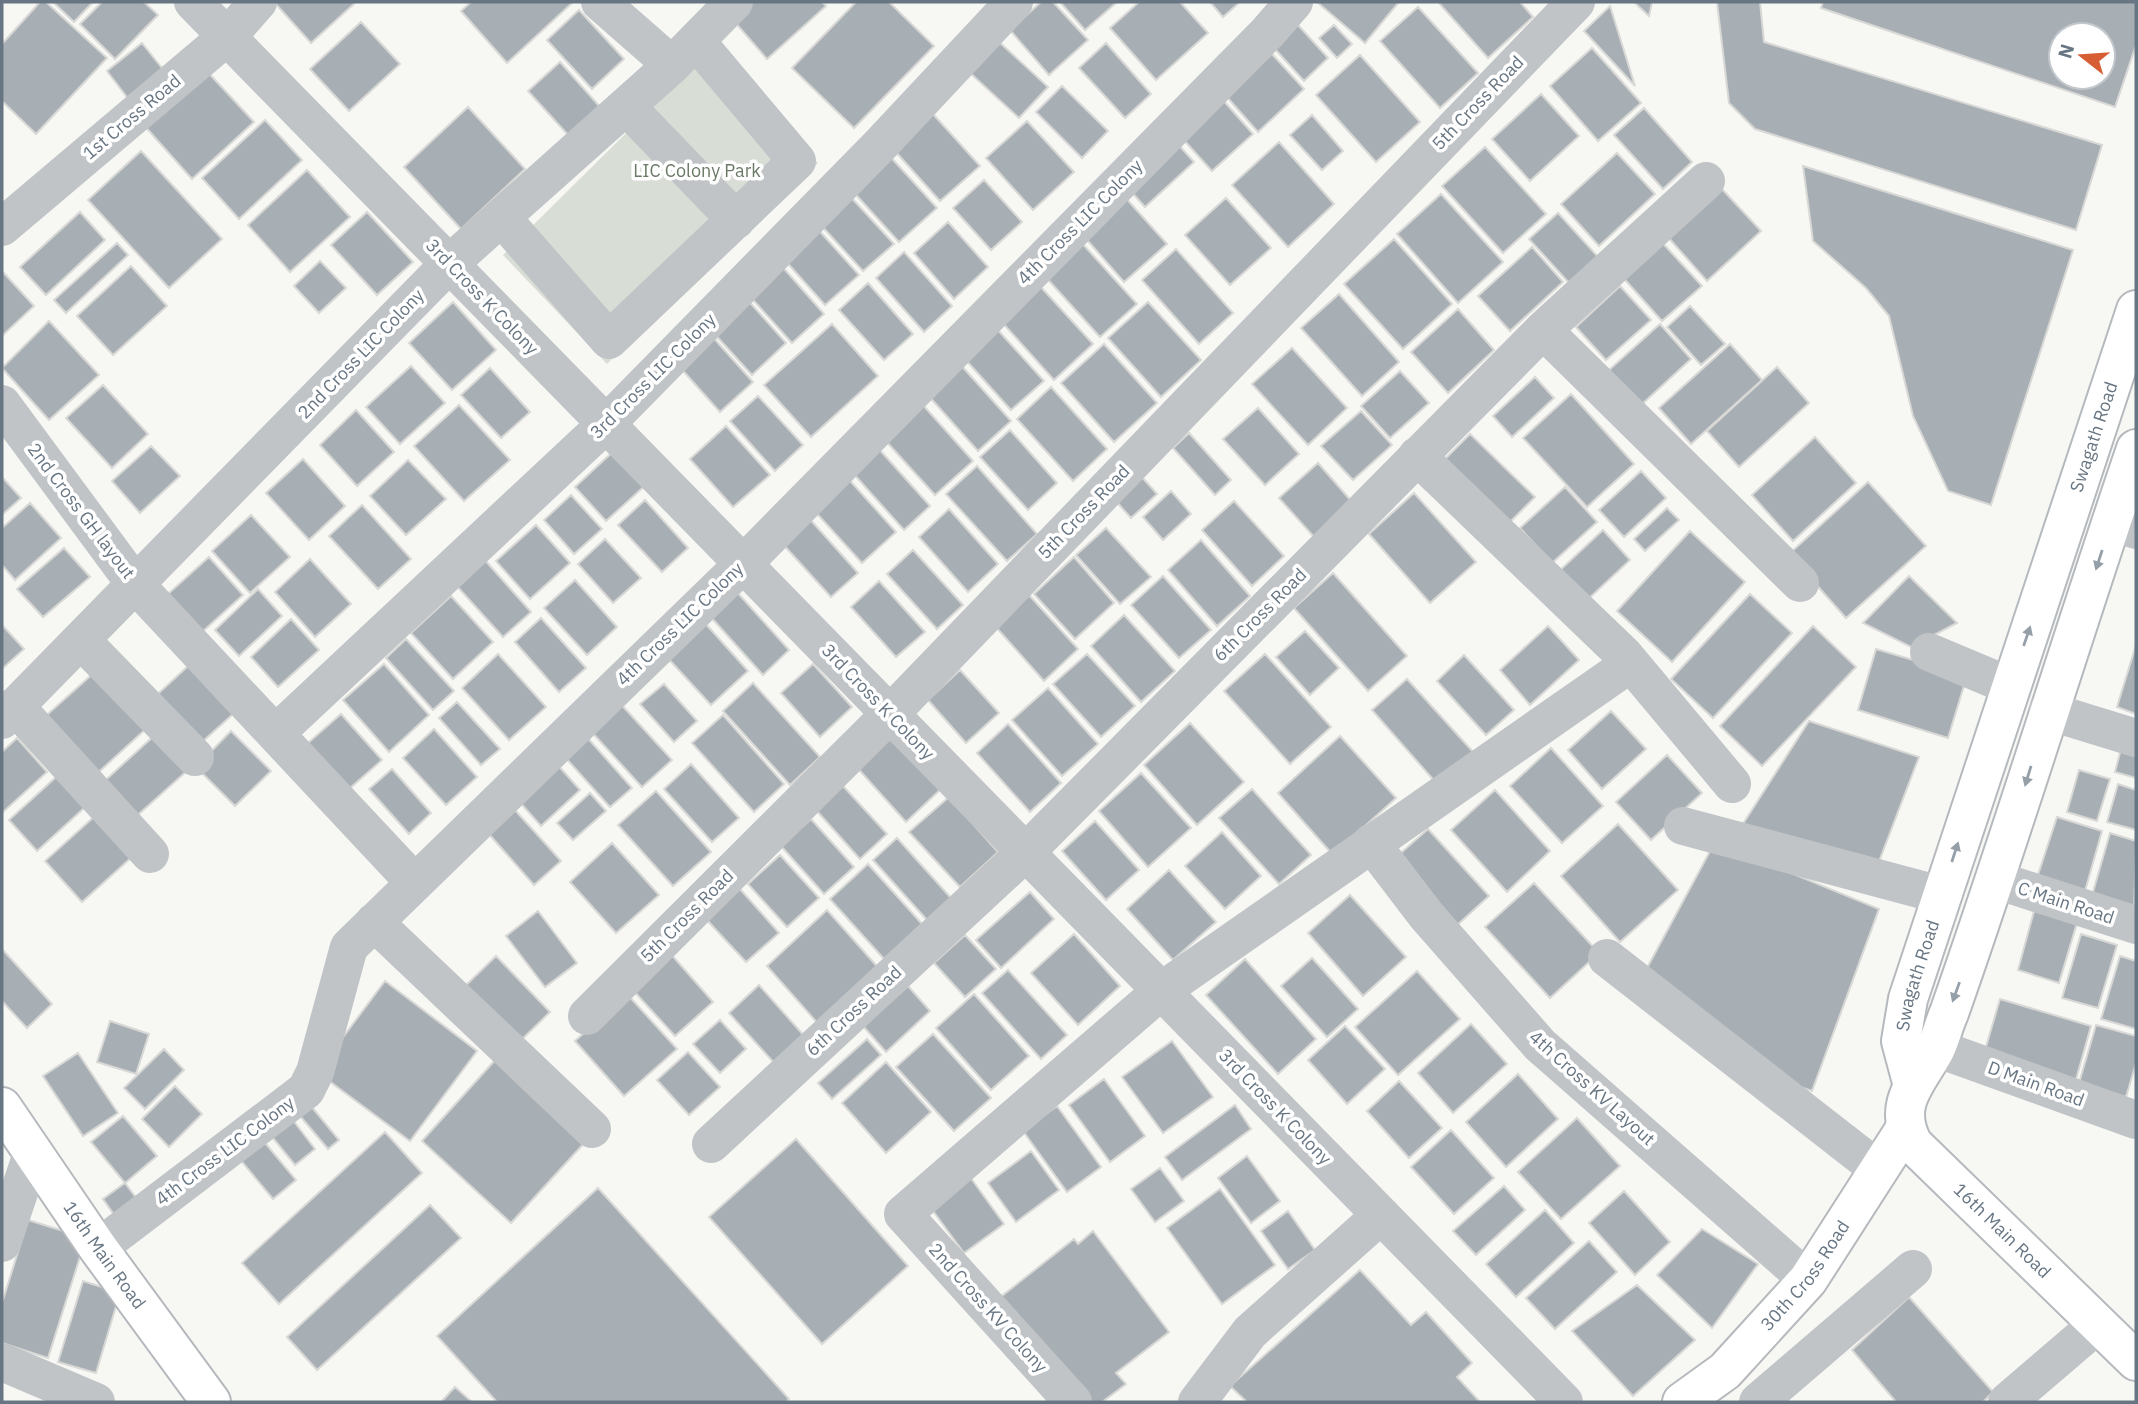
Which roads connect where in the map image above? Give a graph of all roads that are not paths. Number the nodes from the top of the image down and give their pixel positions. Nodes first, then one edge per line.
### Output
1 (193, 2) edge
2 (258, 2) edge
3 (600, 2) edge
4 (734, 2) edge
5 (1014, 2) edge
6 (1294, 2) edge
7 (1576, 2) edge
8 (229, 36) junction
9 (684, 53) junction
10 (626, 106) junction
11 (1706, 180) dead end
12 (502, 218) junction
13 (736, 220) junction
14 (2, 227) edge
15 (707, 247) junction
16 (449, 264) junction
17 (743, 284) junction
18 (2136, 310) edge
19 (1543, 330) junction
20 (2, 404) edge
21 (606, 424) junction
22 (2136, 449) edge
23 (1417, 456) junction
24 (2124, 526) edge
25 (743, 564) junction
26 (1800, 583) dead end
27 (135, 584) junction
28 (81, 640) junction
29 (1929, 652) dead end
30 (1624, 655) junction
31 (2010, 687) junction
32 (2048, 710) junction
33 (8, 713) edge
34 (890, 714) junction
35 (276, 733) junction
36 (2136, 738) edge
37 (195, 757) dead end
38 (1732, 784) dead end
39 (1683, 826) dead end
40 (1371, 843) junction
41 (1026, 852) junction
42 (150, 854) dead end
43 (1996, 880) junction
44 (415, 883) junction
45 (1941, 895) junction
46 (374, 922) junction
47 (2136, 925) edge
48 (1607, 958) dead end
49 (1161, 991) junction
50 (587, 1016) dead end
51 (1936, 1048) junction
52 (1912, 1082) junction
53 (2, 1107) edge
54 (2136, 1120) edge
55 (592, 1129) dead end
56 (1905, 1129) junction
57 (711, 1144) dead end
58 (32, 1154) junction
59 (1879, 1170) junction
60 (1381, 1215) junction
61 (2, 1243) edge
62 (98, 1248) junction
63 (1913, 1269) dead end
64 (1808, 1280) junction
65 (2098, 1324) junction
66 (2, 1362) edge
67 (2136, 1362) edge
68 (96, 1402) edge
69 (211, 1402) edge
70 (1073, 1402) edge
71 (1197, 1402) edge
72 (1564, 1402) edge
73 (1682, 1402) edge
74 (1758, 1402) edge
75 (2007, 1402) edge

1 - 8 street, 3rd Cross K Colony
2 - 8 street, 1st Cross Road
3 - 9 street
4 - 9 street, 2nd Cross LIC Colony
5 - 17 street, 3rd Cross LIC Colony
6 - 25 street, 4th Cross LIC Colony
7 - 34 street, 5th Cross Road
8 - 14 street, 1st Cross Road
8 - 16 street, 3rd Cross K Colony
9 - 10 street, 2nd Cross LIC Colony
9 - 13 street
10 - 12 street, 2nd Cross LIC Colony
10 - 13 street
11 - 19 street, 6th Cross Road
12 - 15 street
12 - 16 street, 2nd Cross LIC Colony
13 - 15 street
15 - 17 street
16 - 21 street, 3rd Cross K Colony
16 - 27 street, 2nd Cross LIC Colony
17 - 21 street, 3rd Cross LIC Colony
31 -> 18 main road, Swagath Road
19 - 23 street, 6th Cross Road
19 - 26 street
20 - 27 street, 2nd Cross GH layout
21 - 25 street, 3rd Cross K Colony
21 - 35 street, 3rd Cross LIC Colony
22 - 24 main road, Swagath Road
23 - 30 street
23 - 41 street, 6th Cross Road
24 -> 32 main road, Swagath Road
25 - 34 street, 3rd Cross K Colony
25 - 44 street, 4th Cross LIC Colony
27 - 28 street, 2nd Cross LIC Colony
27 - 35 street, 2nd Cross GH layout
28 - 33 street, 2nd Cross LIC Colony
28 - 37 street
29 - 31 street
30 - 38 street
30 - 40 street
45 -> 31 main road, Swagath Road
32 - 36 street
32 -> 43 main road, Swagath Road
33 - 42 street
34 - 41 street, 3rd Cross K Colony
34 - 50 street, 5th Cross Road
35 - 44 street, 2nd Cross GH layout
39 - 45 street
40 - 49 street
40 - 64 street, 4th Cross KV Layout
41 - 49 street, 3rd Cross K Colony
41 - 57 street, 6th Cross Road
43 - 47 street, C Main Road
43 -> 51 main road, Swagath Road
44 - 46 street, 4th Cross LIC Colony
45 - 52 main road, Swagath Road
46 - 55 street
46 - 62 street, 4th Cross LIC Colony
48 - 59 street
49 - 60 street, 3rd Cross K Colony
49 - 70 street, 2nd Cross KV Colony
51 - 52 main road, Swagath Road
51 - 54 street, D Main Road
52 - 56 main road
53 - 58 main road, 16th Main Road
56 - 59 main road, 30th Cross Road
56 - 65 main road, 16th Main Road
58 - 61 street
58 - 62 main road, 16th Main Road
59 - 64 main road, 30th Cross Road
60 - 71 street
60 - 72 street, 3rd Cross K Colony
62 - 69 main road, 16th Main Road
63 - 74 street
64 - 73 main road, 30th Cross Road
65 - 67 main road, 16th Main Road
65 - 75 street
66 - 68 street

